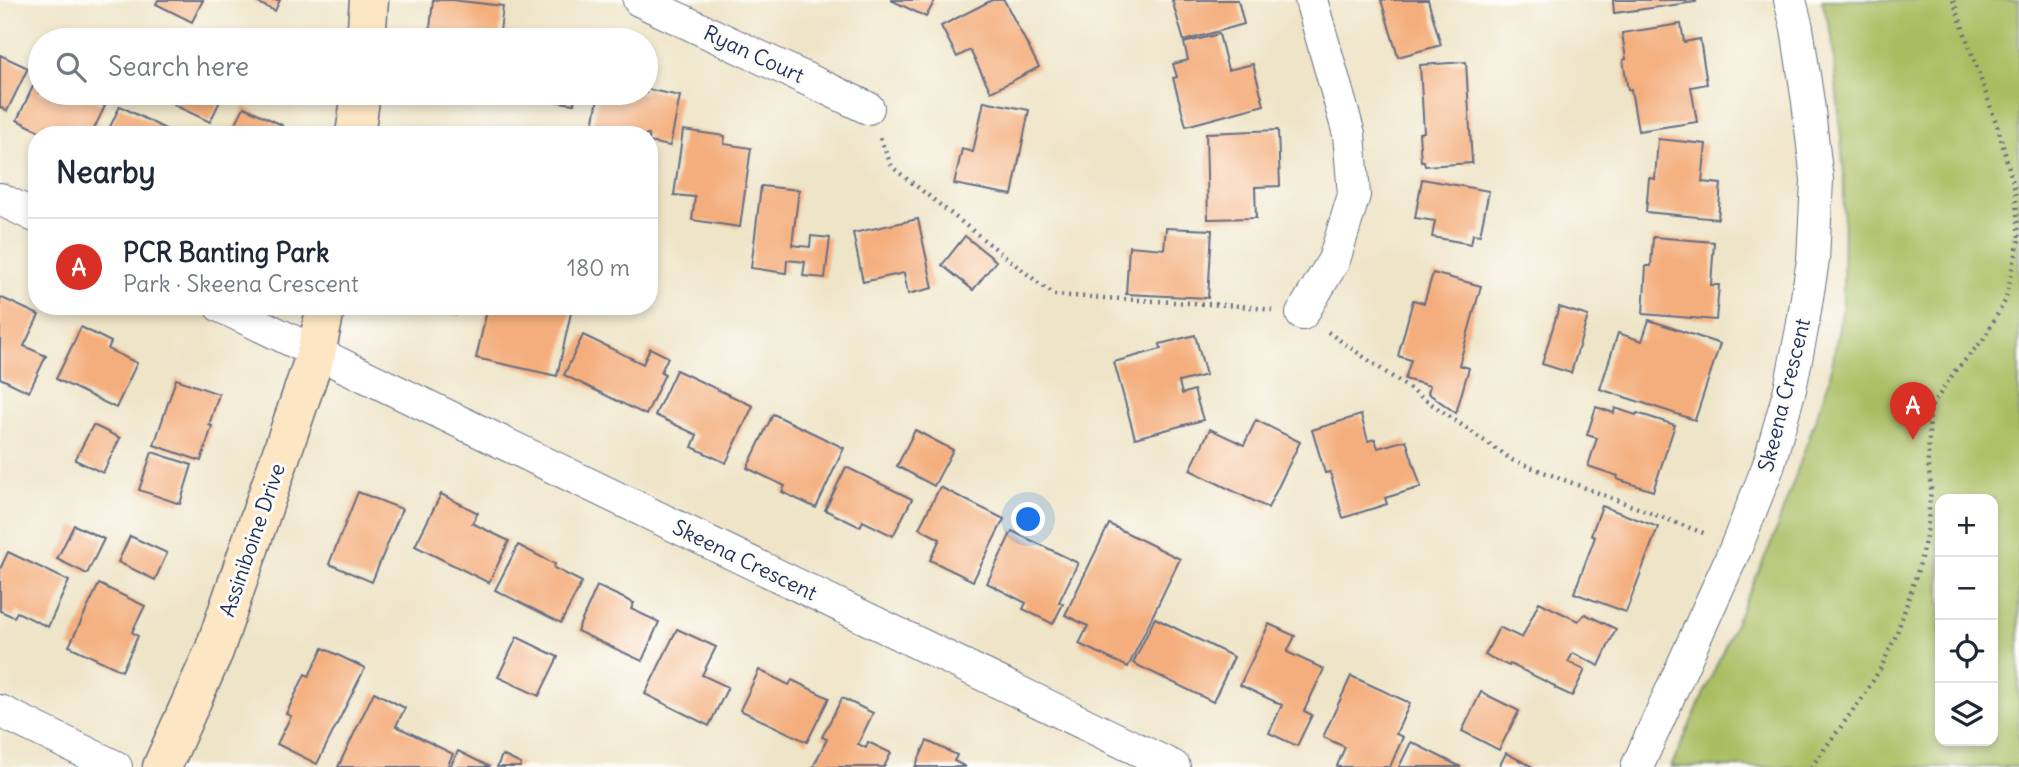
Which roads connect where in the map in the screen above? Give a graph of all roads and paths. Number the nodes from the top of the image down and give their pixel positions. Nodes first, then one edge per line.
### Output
1 (369, 0) edge
2 (639, 0) edge
3 (1311, 0) edge
4 (1790, 0) edge
5 (1953, 0) edge
6 (367, 28) edge
7 (359, 105) edge
8 (868, 107) dead end
9 (356, 126) edge
10 (892, 167) dead end
11 (0, 199) edge
12 (28, 213) edge
13 (2019, 239) edge
14 (1241, 306) dead end
15 (1302, 314) dead end
16 (238, 315) edge
17 (324, 315) edge
18 (1353, 349) dead end
19 (316, 353) junction
20 (1707, 534) dead end
21 (0, 711) edge
22 (116, 767) edge
23 (162, 767) edge
24 (1174, 767) edge
25 (1637, 767) edge
26 (1811, 767) edge

1 - 6 street
2 - 8 street, Ryan Court
3 - 15 street
4 - 25 street, Skeena Crescent
5 - 13 path
7 - 9 street
10 - 14 path
11 - 12 street
13 - 26 path
16 - 19 street, Skeena Crescent
17 - 19 street, Assiniboine Drive
18 - 20 path
19 - 23 street, Assiniboine Drive
19 - 24 street, Skeena Crescent
21 - 22 street

